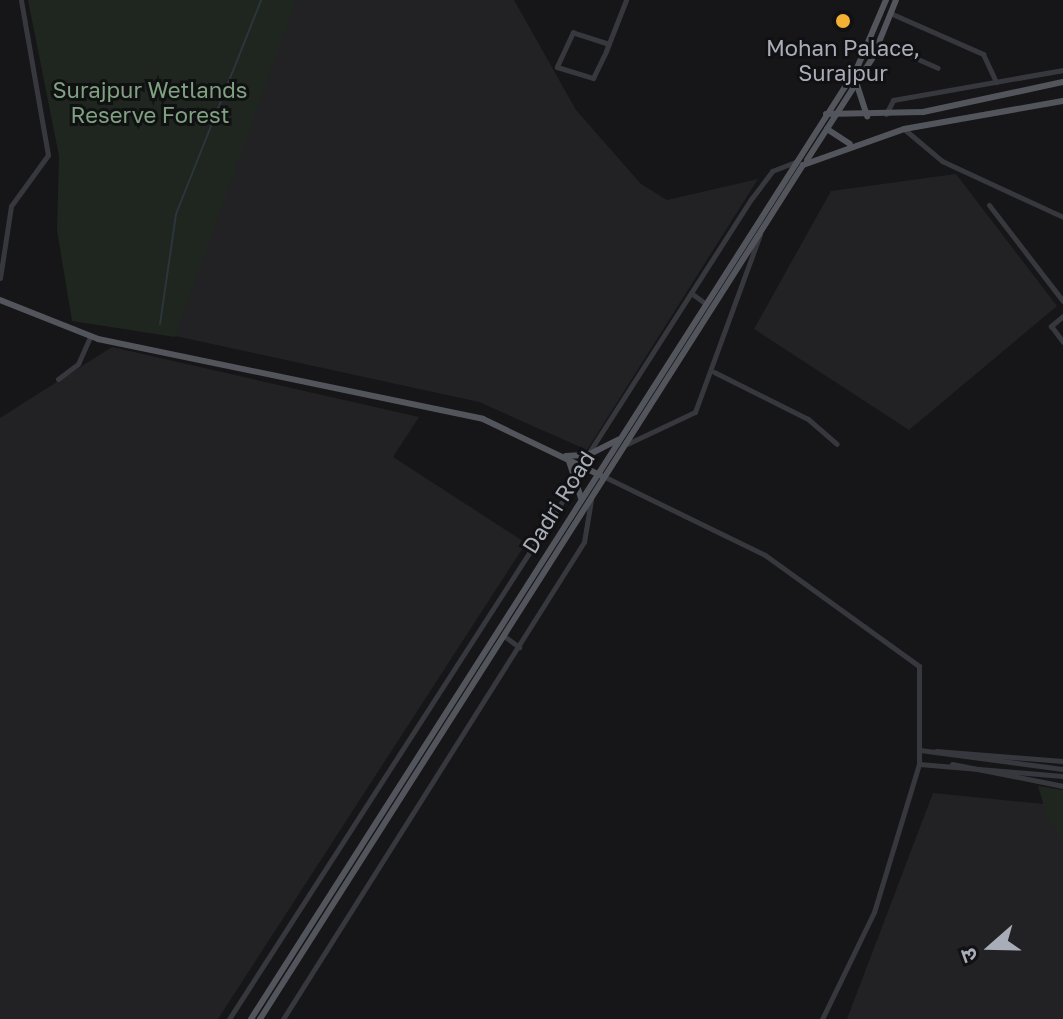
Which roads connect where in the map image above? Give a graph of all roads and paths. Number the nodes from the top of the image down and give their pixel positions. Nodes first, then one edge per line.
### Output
1 (21, 0) edge
2 (626, 0) edge
3 (886, 0) edge
4 (896, 0) edge
5 (890, 13) junction
6 (879, 42) junction
7 (609, 44) junction
8 (938, 68) dead end
9 (1063, 70) edge
10 (996, 82) junction
11 (1063, 82) edge
12 (857, 85) junction
13 (1063, 101) edge
14 (886, 115) junction
15 (824, 116) junction
16 (838, 116) junction
17 (867, 116) junction
18 (827, 129) junction
19 (904, 129) junction
20 (850, 144) junction
21 (795, 162) junction
22 (805, 162) junction
23 (989, 205) dead end
24 (1063, 217) edge
25 (762, 230) junction
26 (0, 278) edge
27 (1063, 290) edge
28 (691, 293) junction
29 (1057, 295) junction
30 (0, 300) edge
31 (702, 300) junction
32 (1063, 301) edge
33 (1063, 316) edge
34 (90, 337) junction
35 (1063, 342) edge
36 (714, 372) junction
37 (58, 379) dead end
38 (622, 442) junction
39 (837, 444) dead end
40 (588, 455) junction
41 (562, 456) junction
42 (569, 461) junction
43 (597, 474) junction
44 (605, 477) junction
45 (576, 480) junction
46 (581, 499) junction
47 (591, 499) junction
48 (504, 636) junction
49 (519, 647) junction
50 (920, 750) junction
51 (935, 751) junction
52 (1063, 761) edge
53 (919, 764) junction
54 (951, 764) junction
55 (1063, 769) edge
56 (1063, 776) edge
57 (1063, 786) edge
58 (229, 1019) edge
59 (251, 1019) edge
60 (260, 1019) edge
61 (283, 1019) edge
62 (822, 1019) edge

1 - 26 street
2 - 7 street
3 - 15 main road, Dadri Road
4 - 5 main road, Dadri Road
5 - 6 main road, Dadri Road
5 - 10 street
6 - 8 street
6 - 12 main road, Dadri Road
7 - 7 street
9 - 10 street
10 - 14 street
11 - 14 main road
12 - 16 main road, Dadri Road
12 - 17 main road
13 - 19 main road
14 - 17 main road
15 - 16 main road
15 - 18 main road
15 - 21 main road, Dadri Road
16 - 17 main road
16 - 18 main road, Dadri Road
18 - 20 main road
18 - 22 main road, Dadri Road
19 - 20 main road
19 - 24 street
20 - 22 main road
21 - 28 street
21 - 31 main road, Dadri Road
22 - 25 main road, Dadri Road
23 - 29 street
25 - 36 street
25 - 38 main road, Dadri Road
27 - 29 street
28 - 31 street
28 - 40 street
29 - 32 street
30 - 34 main road
31 - 38 main road, Dadri Road
33 - 35 street
34 - 37 street
34 - 41 main road
36 - 38 street
36 - 39 street
38 - 40 main road
38 - 43 main road, Dadri Road
38 - 44 main road, Dadri Road
40 - 41 main road
41 - 42 main road
42 - 43 main road
42 - 45 main road
43 - 44 main road
43 - 46 main road, Dadri Road
44 - 47 main road, Dadri Road
44 - 50 street
45 - 46 main road
45 - 58 street
46 - 59 main road, Dadri Road
47 - 48 main road, Dadri Road
47 - 49 street
48 - 49 street
48 - 60 main road, Dadri Road
49 - 61 street
50 - 51 street
50 - 53 street
51 - 52 street
51 - 55 street
53 - 54 street
53 - 62 street
54 - 56 street
54 - 57 street

